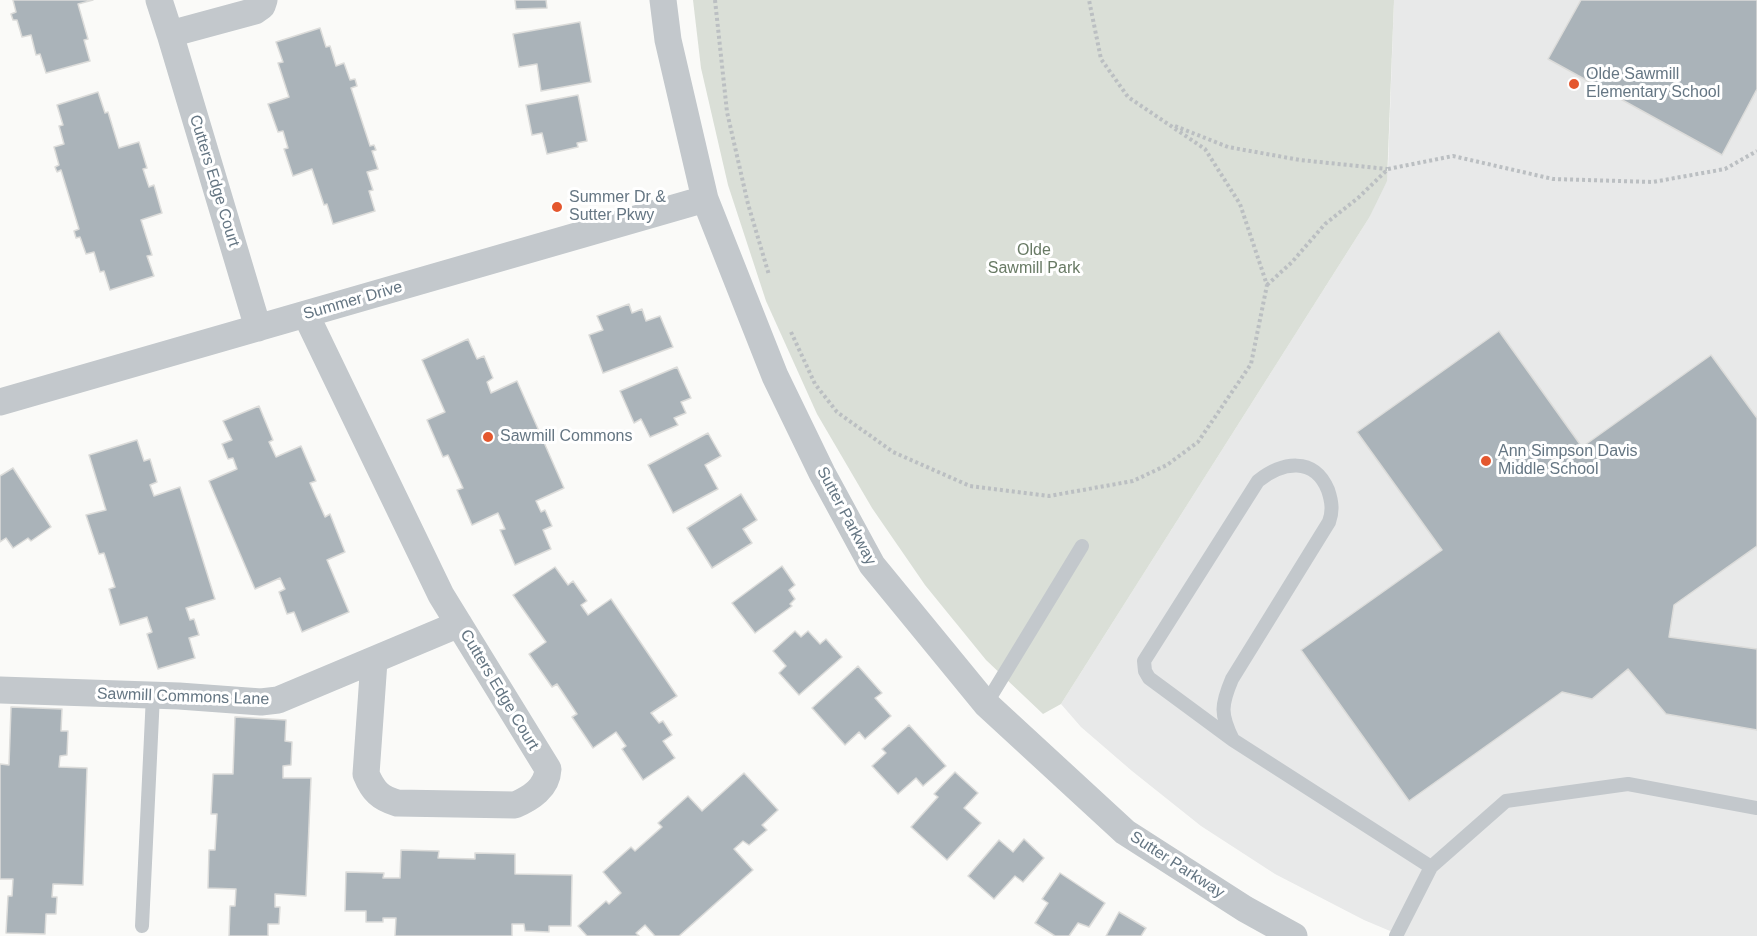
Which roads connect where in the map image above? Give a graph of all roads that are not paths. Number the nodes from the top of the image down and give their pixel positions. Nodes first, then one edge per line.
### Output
1 (159, 0) edge
2 (264, 0) edge
3 (663, 0) edge
4 (170, 34) junction
5 (705, 199) junction
6 (306, 315) junction
7 (258, 328) junction
8 (0, 402) edge
9 (1082, 546) dead end
10 (459, 624) junction
11 (374, 661) junction
12 (0, 690) edge
13 (153, 695) junction
14 (986, 704) junction
15 (1233, 740) junction
16 (1757, 808) edge
17 (1431, 867) junction
18 (142, 926) dead end
19 (1294, 936) edge
20 (1396, 936) edge

1 - 4 street, Cutters Edge Court
2 - 4 street
3 - 5 street, Sutter Parkway
4 - 7 street, Cutters Edge Court
5 - 6 street, Summer Drive
5 - 14 street, Sutter Parkway
6 - 7 street, Summer Drive
6 - 10 street, Cutters Edge Court
7 - 8 street, Summer Drive
9 - 14 lane
10 - 11 street, Sawmill Commons Lane
10 - 11 street, Cutters Edge Court
11 - 13 street, Sawmill Commons Lane
12 - 13 street, Sawmill Commons Lane
13 - 18 lane
14 - 19 street, Sutter Parkway
15 - 15 lane
15 - 17 lane
16 - 17 lane
17 - 20 lane

